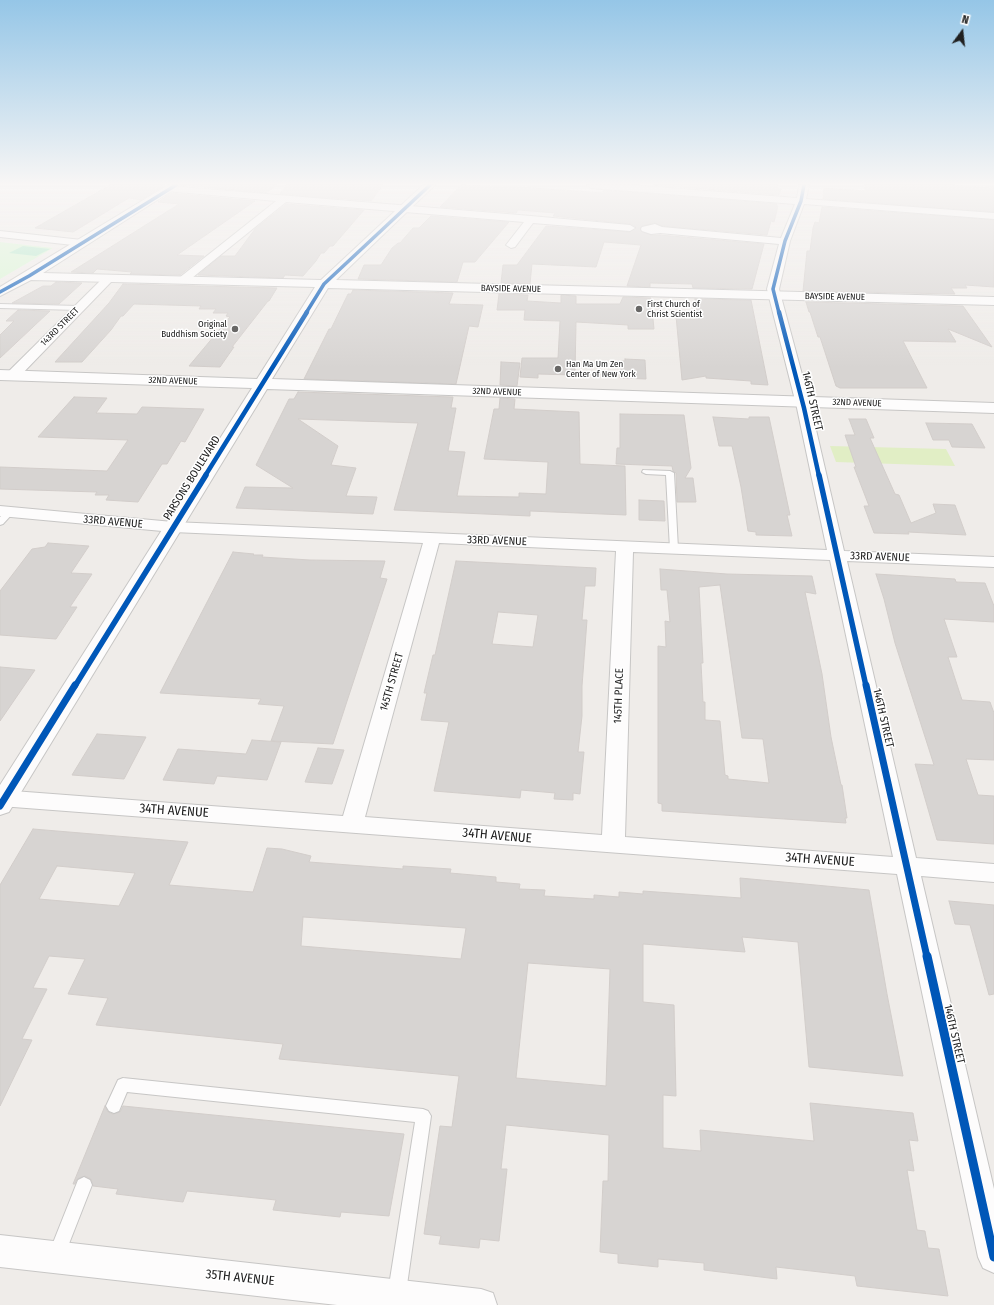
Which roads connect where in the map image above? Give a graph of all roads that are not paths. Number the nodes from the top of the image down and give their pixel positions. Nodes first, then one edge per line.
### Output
1 (77, 246) edge
2 (226, 246) edge
3 (365, 246) edge
4 (784, 246) edge
5 (29, 276) junction
6 (108, 279) junction
7 (183, 280) junction
8 (324, 284) junction
9 (2, 290) edge
10 (775, 296) junction
11 (994, 301) edge
12 (0, 306) edge
13 (79, 308) junction
14 (6, 375) edge
15 (262, 384) junction
16 (802, 402) junction
17 (994, 408) edge
18 (646, 472) dead end
19 (3, 515) edge
20 (173, 527) junction
21 (432, 539) junction
22 (625, 547) junction
23 (674, 549) junction
24 (836, 555) junction
25 (994, 562) edge
26 (2, 801) edge
27 (352, 824) junction
28 (613, 845) junction
29 (906, 867) junction
30 (994, 873) edge
31 (114, 1106) dead end
32 (84, 1185) dead end
33 (0, 1251) edge
34 (55, 1257) junction
35 (994, 1257) edge
36 (396, 1295) junction
37 (481, 1305) edge

1 - 5 street
2 - 7 street
3 - 8 street, PARSONS BOULEVARD
4 - 10 street, 146TH STREET
5 - 6 street, BAYSIDE AVENUE
5 - 9 street
6 - 7 street, BAYSIDE AVENUE
6 - 13 street, 143RD STREET
7 - 8 street, BAYSIDE AVENUE
8 - 10 street, BAYSIDE AVENUE
8 - 15 street, PARSONS BOULEVARD
10 - 11 street, BAYSIDE AVENUE
10 - 16 street, 146TH STREET
12 - 13 lane
13 - 14 street, 143RD STREET
14 - 15 street, 32ND AVENUE
15 - 16 street, 32ND AVENUE
15 - 20 street, PARSONS BOULEVARD
16 - 17 street, 32ND AVENUE
16 - 24 street, 146TH STREET
18 - 23 lane
19 - 20 street, 33RD AVENUE
20 - 21 street, 33RD AVENUE
20 - 26 street, PARSONS BOULEVARD
21 - 22 street, 33RD AVENUE
21 - 27 street, 145TH STREET
22 - 23 street, 33RD AVENUE
22 - 28 street, 145TH PLACE
23 - 24 street, 33RD AVENUE
24 - 25 street, 33RD AVENUE
24 - 29 street, 146TH STREET
26 - 27 street, 34TH AVENUE
27 - 28 street, 34TH AVENUE
28 - 29 street, 34TH AVENUE
29 - 30 street, 34TH AVENUE
29 - 35 street, 146TH STREET
31 - 36 lane
32 - 34 lane
33 - 34 street, 35TH AVENUE
34 - 36 street, 35TH AVENUE
36 - 37 street, 35TH AVENUE

